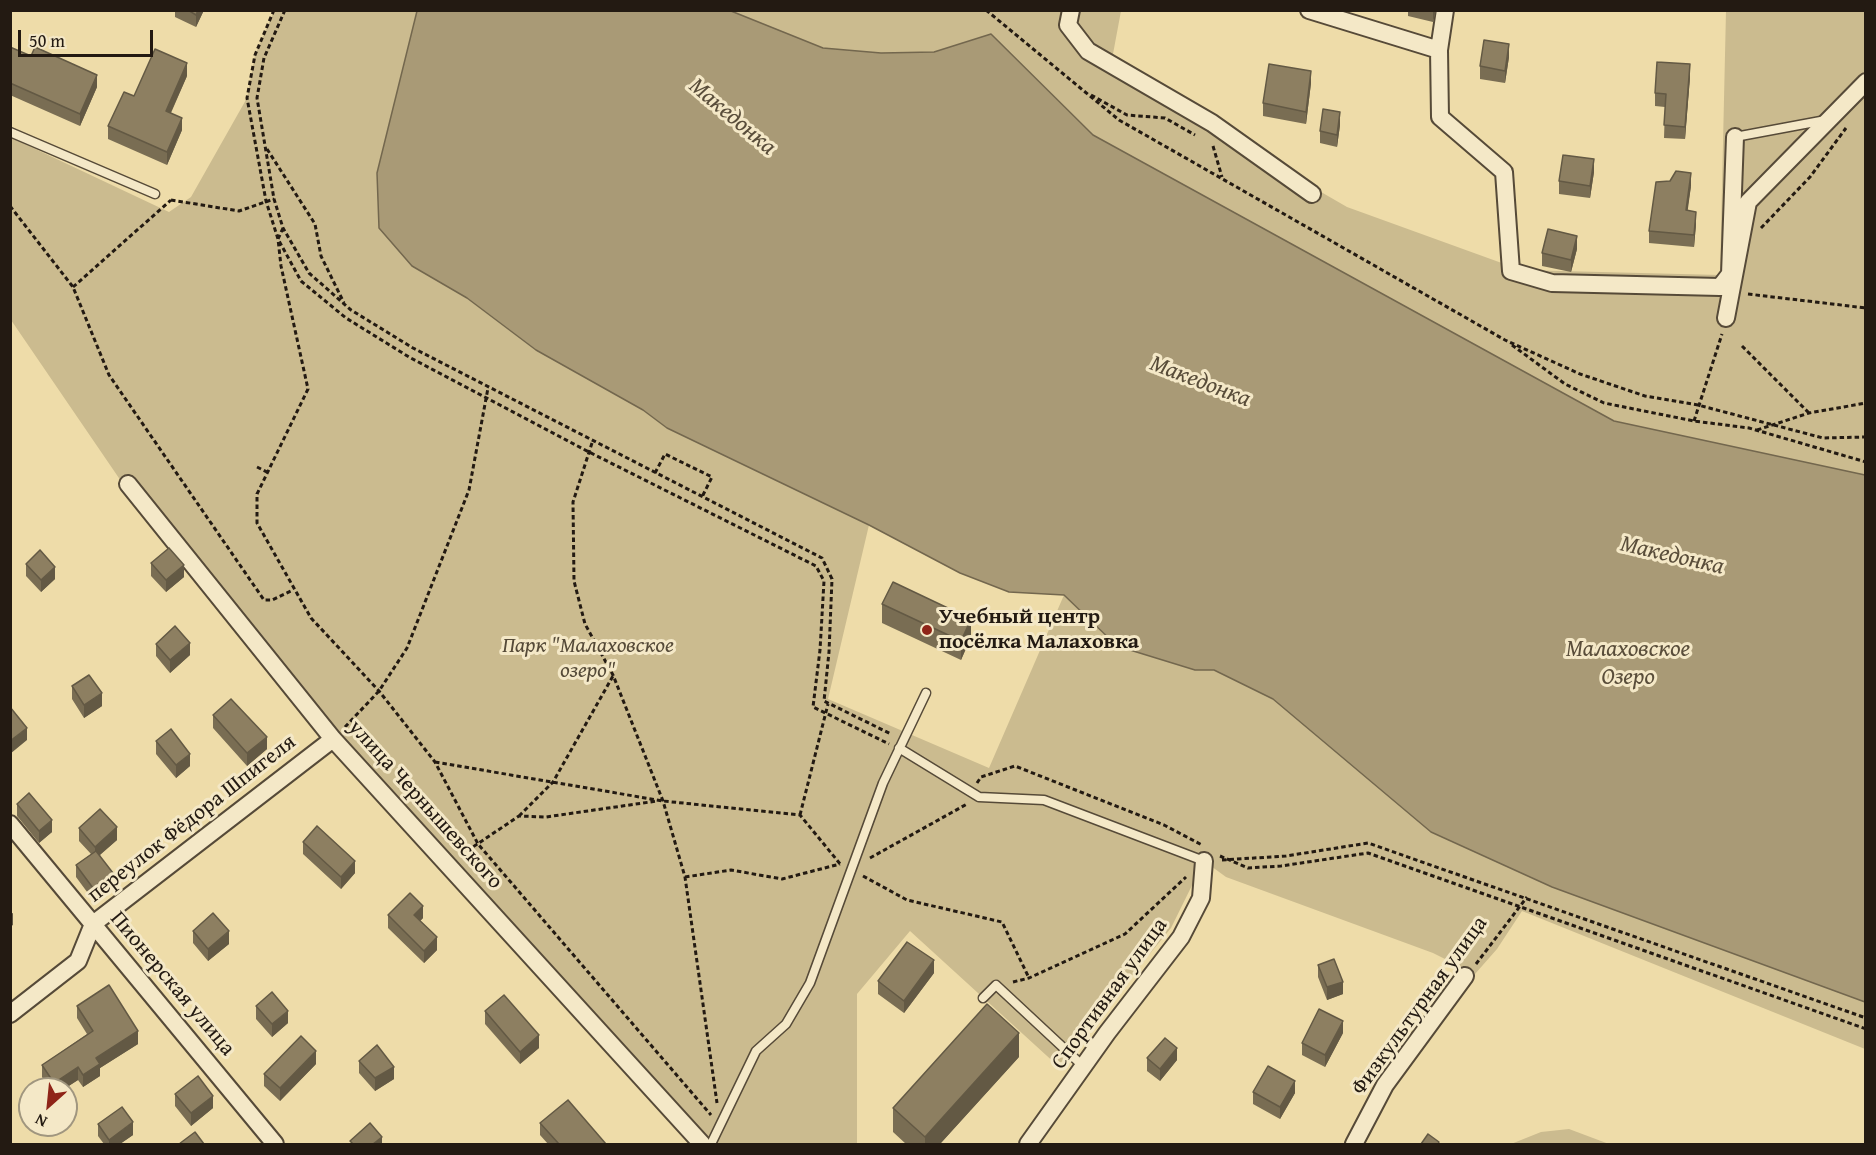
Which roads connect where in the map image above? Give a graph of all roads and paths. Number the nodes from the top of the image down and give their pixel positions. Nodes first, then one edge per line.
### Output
1 (274, 10) edge
2 (285, 10) edge
3 (986, 10) edge
4 (1309, 10) edge
5 (1445, 10) edge
6 (1070, 18) edge
7 (1439, 50) junction
8 (1866, 82) edge
9 (1082, 90) junction
10 (1831, 120) junction
11 (1849, 125) dead end
12 (10, 132) edge
13 (1735, 137) joint
14 (266, 148) junction
15 (1223, 179) junction
16 (155, 194) dead end
17 (1312, 194) dead end
18 (274, 199) junction
19 (266, 201) junction
20 (10, 206) edge
21 (283, 228) junction
22 (1754, 234) dead end
23 (278, 240) junction
24 (73, 288) junction
25 (1731, 291) junction
26 (344, 304) junction
27 (1866, 308) edge
28 (1726, 318) dead end
29 (1505, 340) junction
30 (1719, 341) dead end
31 (1742, 346) dead end
32 (488, 387) junction
33 (484, 397) junction
34 (1866, 403) edge
35 (1698, 405) junction
36 (1809, 413) junction
37 (1694, 421) junction
38 (1776, 424) junction
39 (1756, 430) junction
40 (1866, 437) edge
41 (592, 442) junction
42 (588, 452) junction
43 (1866, 462) edge
44 (257, 467) dead end
45 (269, 473) junction
46 (655, 473) junction
47 (128, 484) dead end
48 (702, 497) junction
49 (292, 590) junction
50 (613, 675) junction
51 (379, 691) junction
52 (926, 693) dead end
53 (828, 705) junction
54 (826, 714) junction
55 (333, 739) junction
56 (901, 744) junction
57 (435, 762) junction
58 (967, 778) dead end
59 (553, 782) junction
60 (976, 784) junction
61 (979, 797) junction
62 (663, 801) junction
63 (800, 815) junction
64 (519, 816) junction
65 (10, 824) edge
66 (478, 844) junction
67 (1210, 855) junction
68 (1228, 859) junction
69 (447, 864) junction
70 (840, 864) junction
71 (850, 869) junction
72 (685, 877) junction
73 (1527, 897) junction
74 (1519, 905) junction
75 (93, 924) junction
76 (1465, 976) joint
77 (1029, 978) junction
78 (996, 985) junction
79 (983, 998) dead end
80 (10, 1014) edge
81 (1866, 1018) edge
82 (1866, 1029) edge
83 (1084, 1068) junction
84 (720, 1125) junction
85 (275, 1144) edge
86 (702, 1144) edge
87 (711, 1144) edge
88 (1028, 1144) edge
89 (1354, 1144) edge

1 - 19 path
2 - 14 path
3 - 9 path
4 - 7 street
5 - 7 street
6 - 17 street
7 - 13 street
8 - 10 street
9 - 15 path
9 - 15 path
10 - 13 lane
10 - 25 street
11 - 22 path
12 - 16 lane
14 - 18 path
14 - 26 path
15 - 29 path
18 - 19 path
18 - 21 path
19 - 23 path
19 - 24 path
20 - 24 path
21 - 23 path
21 - 26 path
23 - 33 path
23 - 45 path
24 - 49 path
25 - 27 path
25 - 28 street
26 - 32 path
29 - 35 path
29 - 37 path
30 - 35 path
31 - 36 path
32 - 33 path
32 - 41 path
33 - 42 path
33 - 51 path
34 - 36 path
35 - 37 path
35 - 38 path
36 - 38 path
37 - 39 path
38 - 39 path
38 - 40 path
39 - 43 path
41 - 42 path
41 - 46 path
42 - 50 path
42 - 54 path
44 - 45 path
45 - 49 path
46 - 48 path
46 - 48 path
47 - 55 street, улица Чернышевского
48 - 53 path
49 - 51 path
50 - 59 path
50 - 62 path
51 - 55 path
51 - 57 path
52 - 56 lane
53 - 54 path
53 - 56 path
54 - 56 path
54 - 63 path
55 - 69 street, улица Чернышевского
55 - 75 street, переулок Фёдора Шпигеля
56 - 61 lane
56 - 71 lane
57 - 59 path
57 - 66 path
58 - 60 path
59 - 62 path
59 - 64 path
60 - 61 path
60 - 67 path
61 - 67 lane
61 - 71 path
62 - 63 path
62 - 64 path
62 - 72 path
63 - 70 path
64 - 66 path
65 - 75 street, Пионерская улица
66 - 69 path
66 - 84 path
67 - 68 path
67 - 68 path
67 - 77 path
67 - 83 street, Спортивная улица
68 - 73 path
68 - 74 path
69 - 86 street, улица Чернышевского
70 - 71 path
70 - 72 path
71 - 77 path
71 - 84 lane
72 - 84 path
73 - 74 path, Физкультурная улица
73 - 81 path
74 - 76 path, Физкультурная улица
74 - 82 path
75 - 80 street, переулок Фёдора Шпигеля
75 - 85 street, Пионерская улица
76 - 89 street, Физкультурная улица
77 - 78 path
78 - 79 lane
78 - 83 lane
83 - 88 street, Спортивная улица
84 - 87 lane

